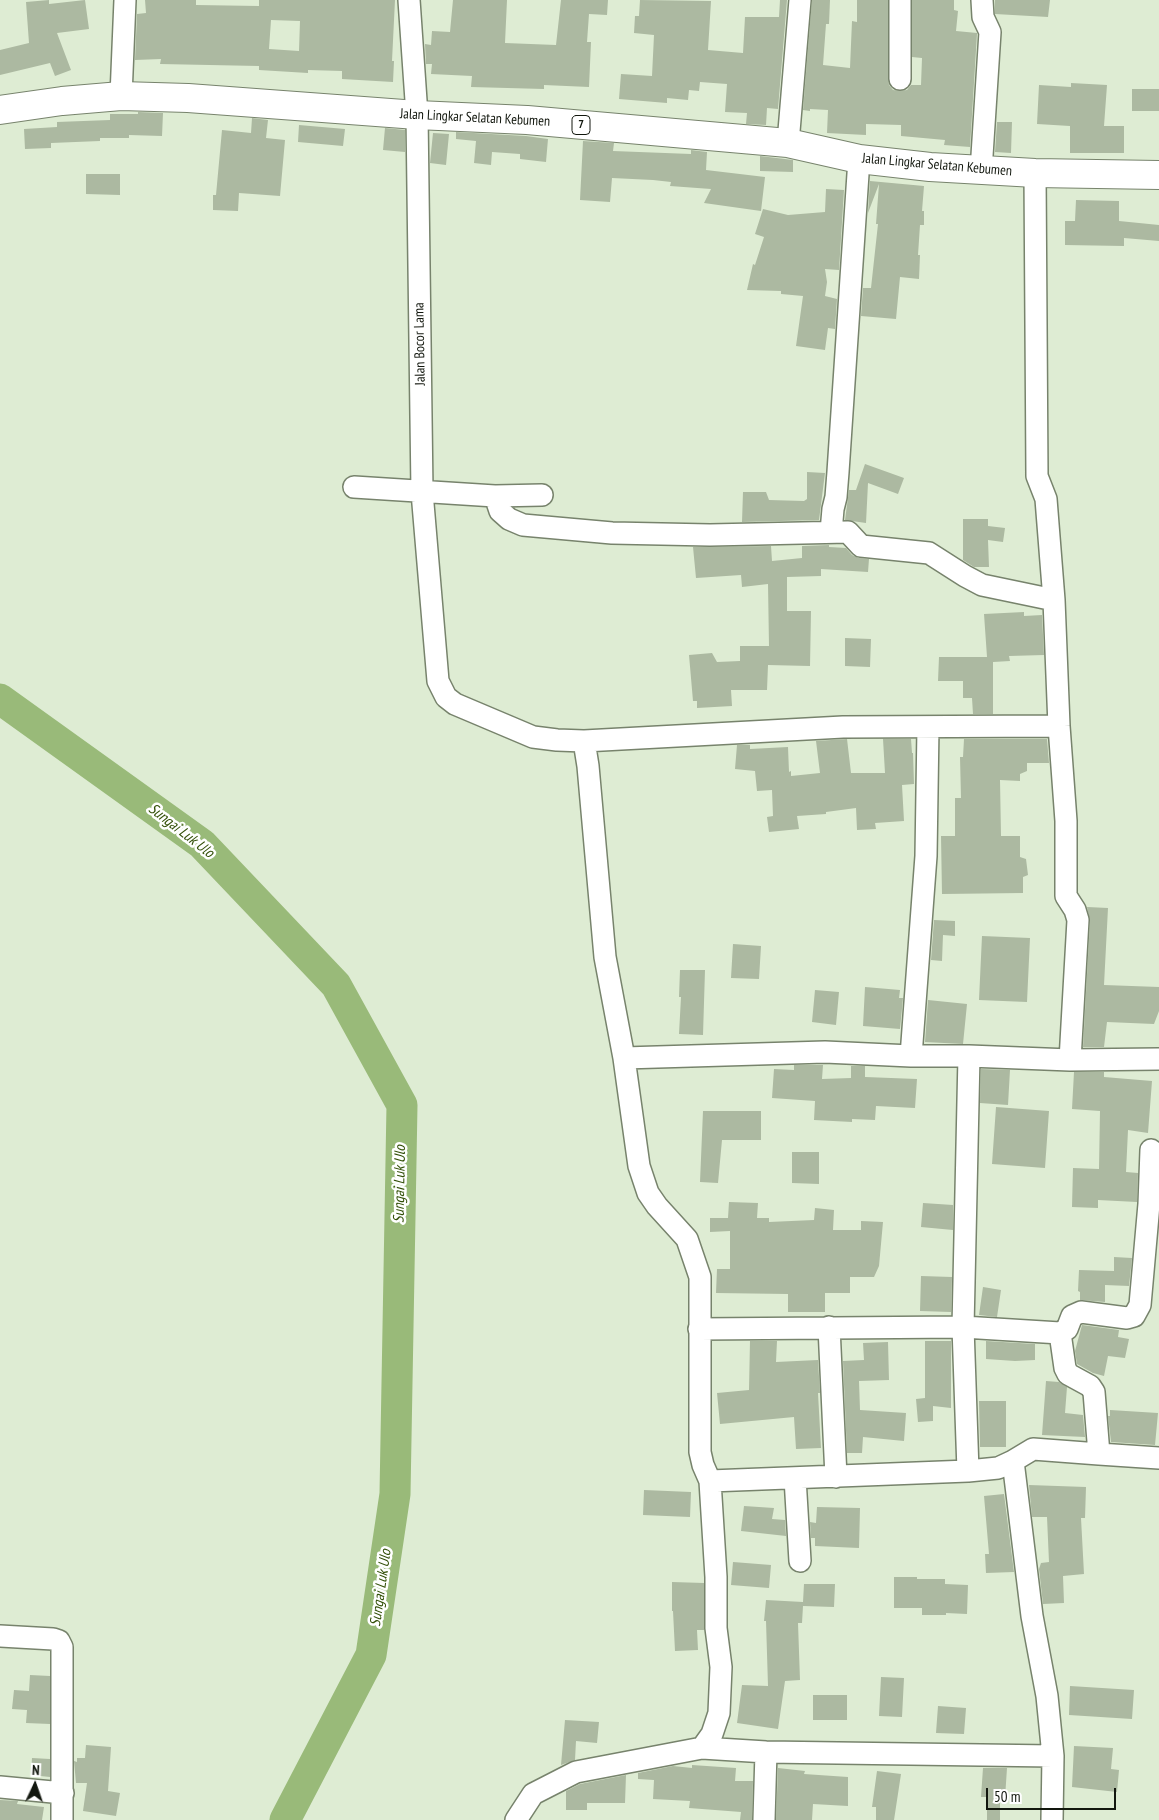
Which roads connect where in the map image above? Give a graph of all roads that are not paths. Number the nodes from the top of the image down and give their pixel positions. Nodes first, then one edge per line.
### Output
1 (125, 0) edge
2 (409, 0) edge
3 (800, 0) edge
4 (900, 0) edge
5 (982, 0) edge
6 (900, 79) dead end
7 (121, 96) junction
8 (1, 110) edge
9 (417, 115) junction
10 (788, 143) junction
11 (860, 159) junction
12 (982, 171) junction
13 (1035, 173) junction
14 (1159, 175) edge
15 (354, 486) dead end
16 (422, 492) junction
17 (542, 495) dead end
18 (495, 496) junction
19 (831, 532) junction
20 (1054, 600) junction
21 (1059, 726) junction
22 (928, 727) junction
23 (584, 741) junction
24 (911, 1056) junction
25 (969, 1056) junction
26 (624, 1058) junction
27 (1159, 1059) edge
28 (1070, 1060) junction
29 (1151, 1150) dead end
30 (829, 1327) junction
31 (963, 1327) junction
32 (699, 1329) junction
33 (1049, 1332) junction
34 (1099, 1454) junction
35 (1159, 1458) edge
36 (1013, 1461) junction
37 (968, 1471) junction
38 (836, 1477) junction
39 (795, 1478) junction
40 (710, 1481) junction
41 (800, 1561) dead end
42 (0, 1636) edge
43 (702, 1748) junction
44 (766, 1752) junction
45 (1053, 1756) junction
46 (0, 1788) edge
47 (63, 1794) junction
48 (62, 1820) edge
49 (516, 1820) edge
50 (764, 1820) edge
51 (1052, 1820) edge

1 - 7 street
2 - 9 street, Jalan Bocor Lama
3 - 10 street
4 - 6 street
5 - 12 street
7 - 8 highway, Jalan Lingkar Selatan Kebumen / 7
7 - 9 highway, Jalan Lingkar Selatan Kebumen / 7
9 - 10 highway, Jalan Lingkar Selatan Kebumen / 7
9 - 16 street, Jalan Bocor Lama
10 - 11 highway, Jalan Lingkar Selatan Kebumen / 7
11 - 12 highway, Jalan Lingkar Selatan Kebumen / 7
11 - 19 street
12 - 13 highway, Jalan Lingkar Selatan Kebumen / 7
13 - 14 highway, Jalan Lingkar Selatan Kebumen / 7
13 - 20 street
15 - 16 street
16 - 18 street
16 - 23 street, Jalan Bocor Lama
17 - 18 street
18 - 19 street
19 - 20 street
20 - 21 street
21 - 22 street, Jalan Bocor Lama
21 - 28 street
22 - 23 street, Jalan Bocor Lama
22 - 24 street
23 - 26 street
24 - 25 street
24 - 26 street
25 - 28 street
25 - 31 street
26 - 32 street
27 - 28 street
29 - 33 street
30 - 31 street
30 - 32 street
30 - 38 street
31 - 33 street
31 - 37 street
32 - 40 street
33 - 34 street
34 - 35 street
34 - 36 street
36 - 37 street
36 - 45 street
37 - 38 street
38 - 39 street
39 - 40 street
39 - 41 street
40 - 43 street
42 - 47 street
43 - 44 street
43 - 49 street
44 - 45 street
44 - 50 street
45 - 51 street
46 - 47 street
47 - 48 street

